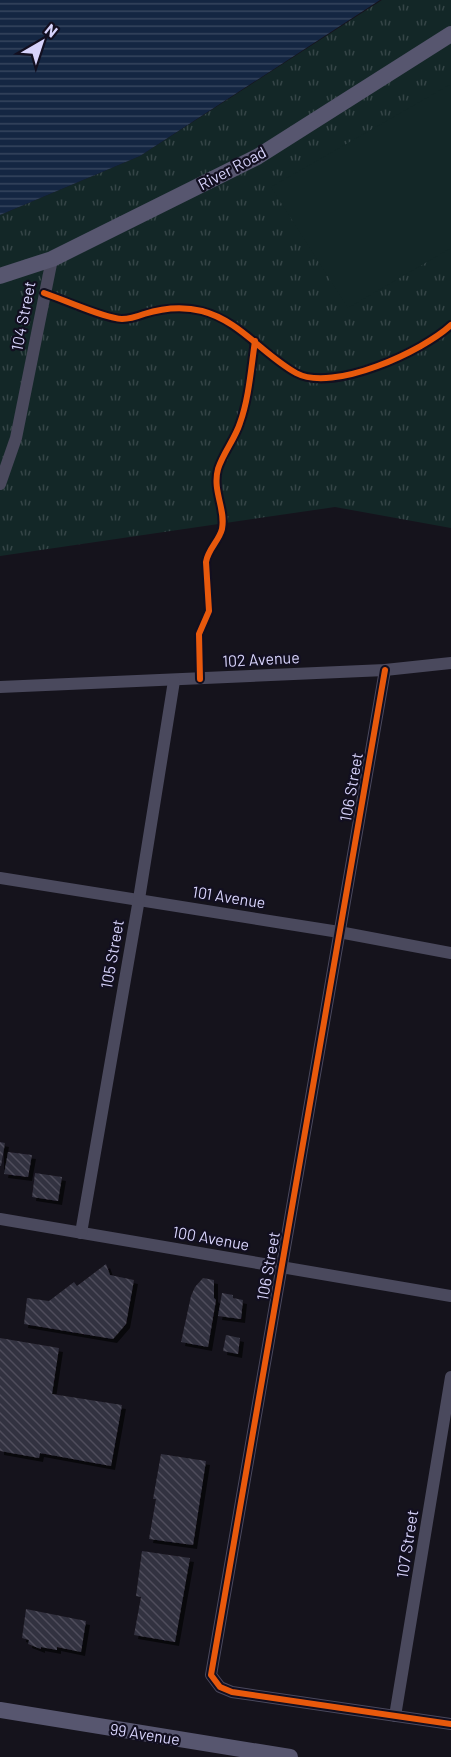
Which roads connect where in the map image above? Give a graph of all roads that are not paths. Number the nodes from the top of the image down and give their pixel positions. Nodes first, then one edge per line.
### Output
1 (451, 34) edge
2 (52, 259) junction
3 (0, 276) edge
4 (0, 484) edge
5 (451, 663) edge
6 (386, 670) junction
7 (174, 681) junction
8 (0, 687) edge
9 (0, 878) edge
10 (139, 899) junction
11 (339, 932) junction
12 (451, 953) edge
13 (0, 1219) edge
14 (81, 1233) junction
15 (283, 1267) junction
16 (451, 1296) edge
17 (451, 1377) edge
18 (0, 1710) edge
19 (395, 1716) junction
20 (451, 1724) edge
21 (290, 1757) edge

1 - 2 street, River Road
2 - 3 street, River Road
2 - 4 street, 104 Street
5 - 6 street, 102 Avenue
6 - 7 street, 102 Avenue
6 - 11 street, 106 Street
7 - 8 street, 102 Avenue
7 - 10 street, 105 Street
9 - 10 street, 101 Avenue
10 - 11 street, 101 Avenue
10 - 14 street, 105 Street
11 - 12 street, 101 Avenue
11 - 15 street, 106 Street
13 - 14 street, 100 Avenue
14 - 15 street, 100 Avenue
15 - 16 street, 100 Avenue
15 - 19 street, 106 Street
17 - 19 street, 107 Street
18 - 21 street, 99 Avenue
19 - 20 street

